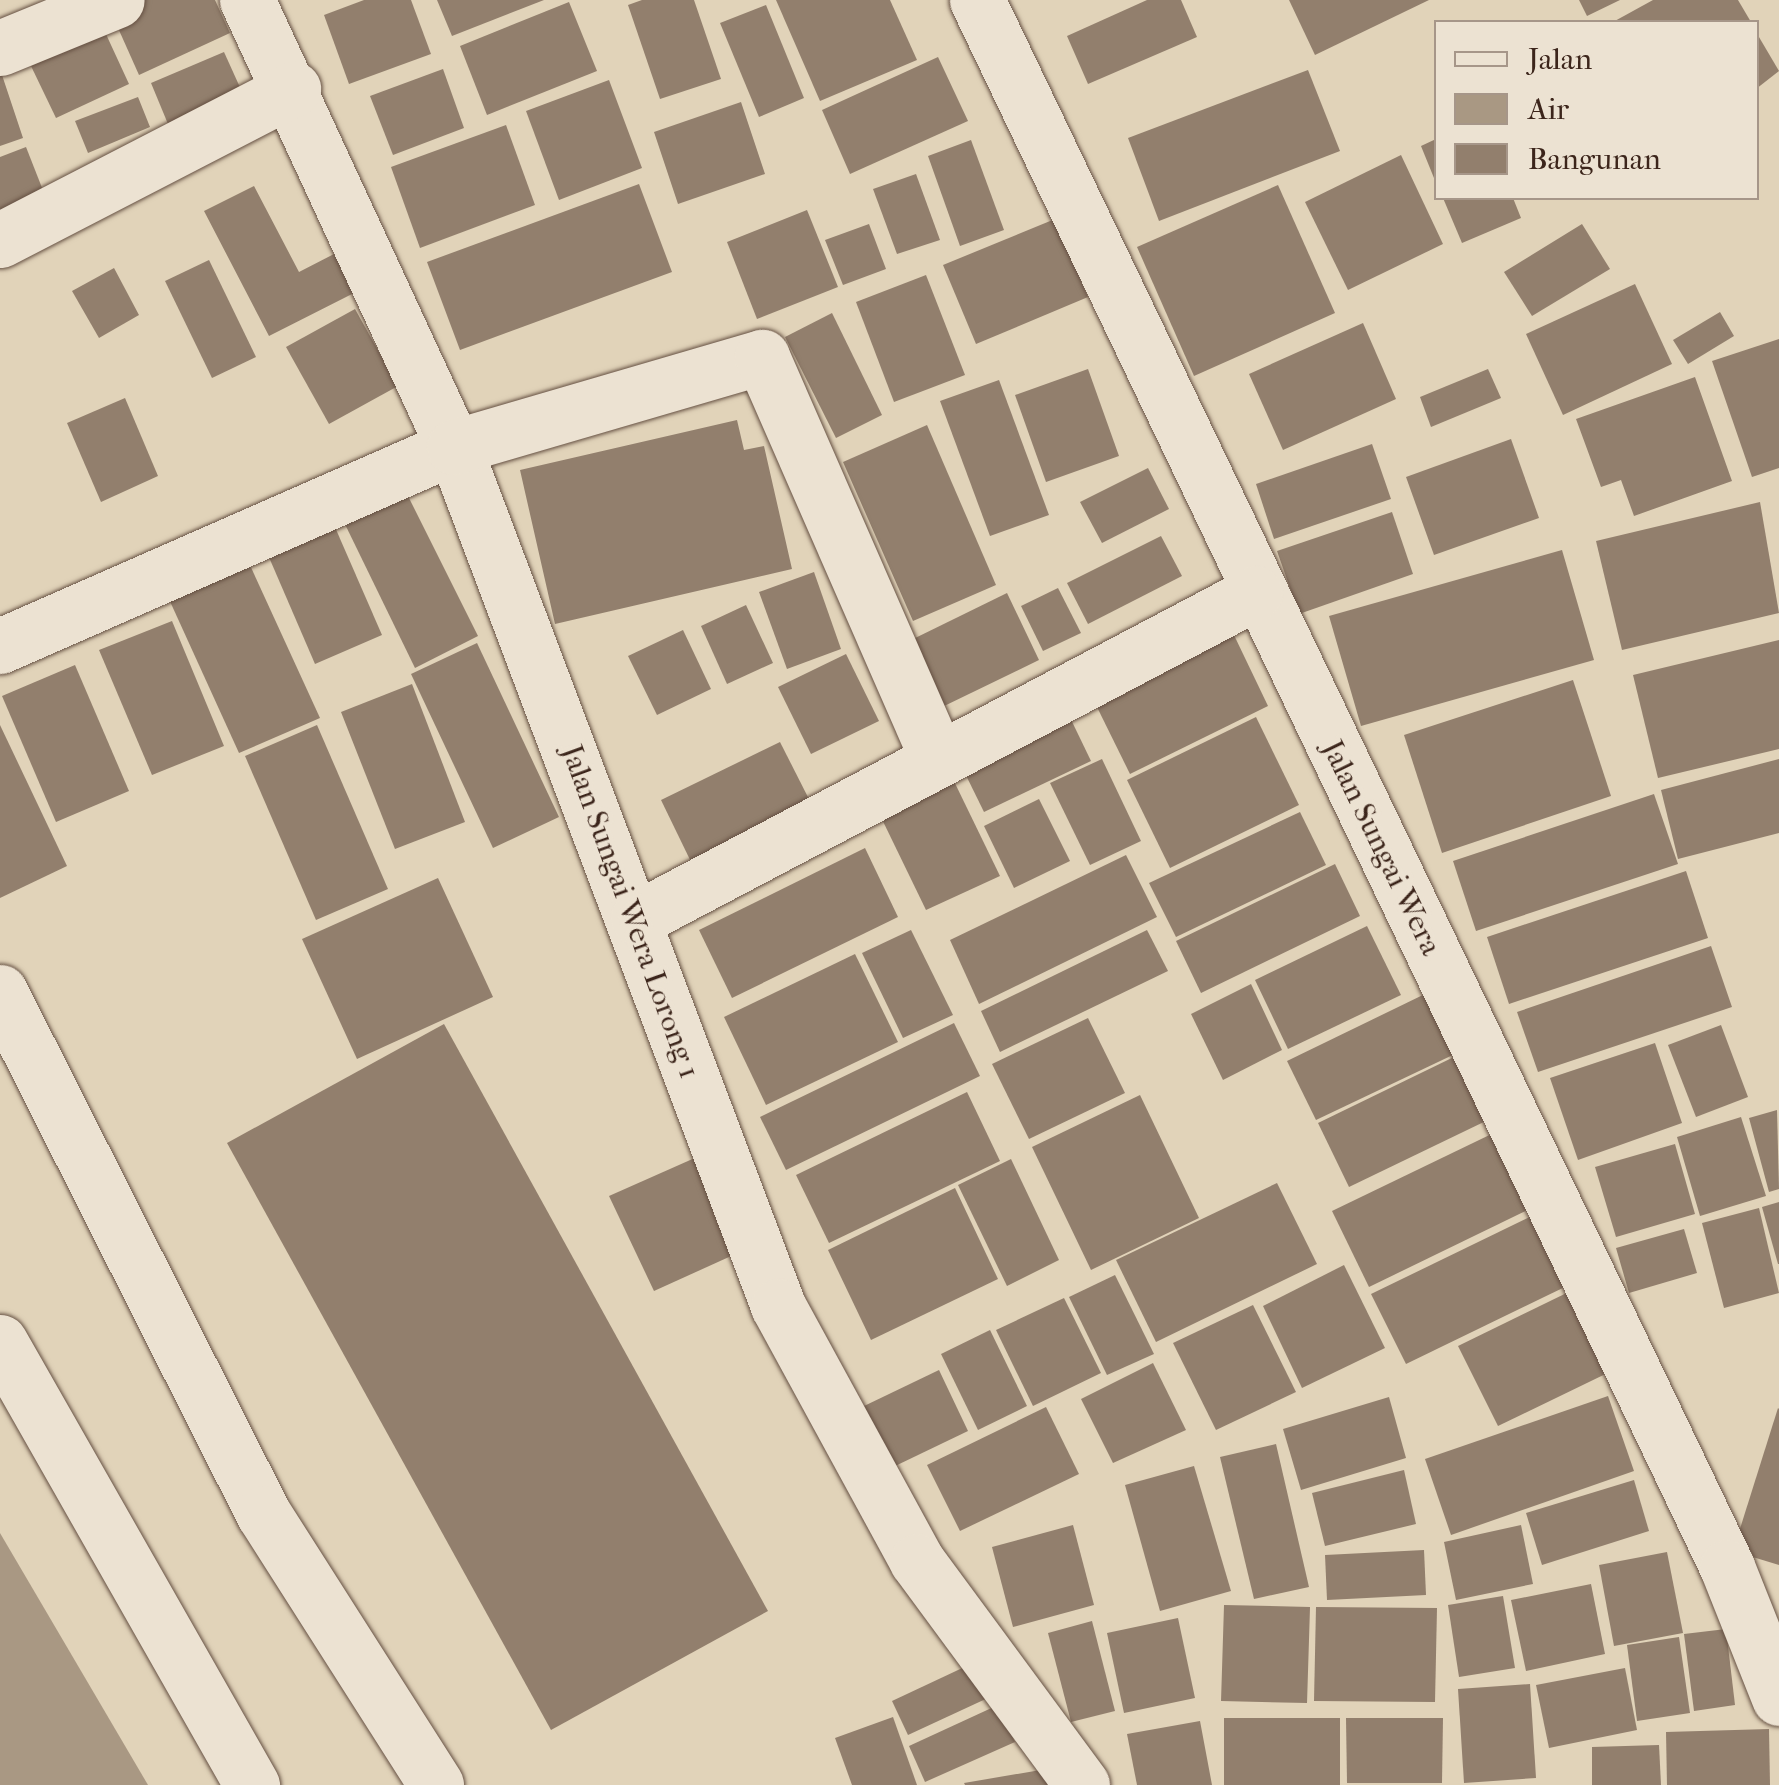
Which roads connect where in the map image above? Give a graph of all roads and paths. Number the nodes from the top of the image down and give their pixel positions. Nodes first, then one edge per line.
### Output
1 (116, 0) edge
2 (247, 0) edge
3 (977, 0) edge
4 (0, 48) edge
5 (294, 89) junction
6 (0, 240) edge
7 (454, 448) junction
8 (1255, 593) junction
9 (0, 646) edge
10 (938, 759) junction
11 (638, 918) junction
12 (0, 992) edge
13 (0, 1342) edge
14 (1779, 1698) edge
15 (252, 1785) edge
16 (436, 1785) edge
17 (1082, 1785) edge

1 - 4 street
2 - 5 street, Jalan Sungai Wera Lorong 1
3 - 8 street, Jalan Sungai Wera
5 - 6 street
5 - 7 street, Jalan Sungai Wera Lorong 1
7 - 9 street
7 - 10 street
7 - 11 street, Jalan Sungai Wera Lorong 1
8 - 10 street
8 - 14 street, Jalan Sungai Wera
10 - 11 street
11 - 17 street, Jalan Sungai Wera Lorong 1
12 - 16 street
13 - 15 street

